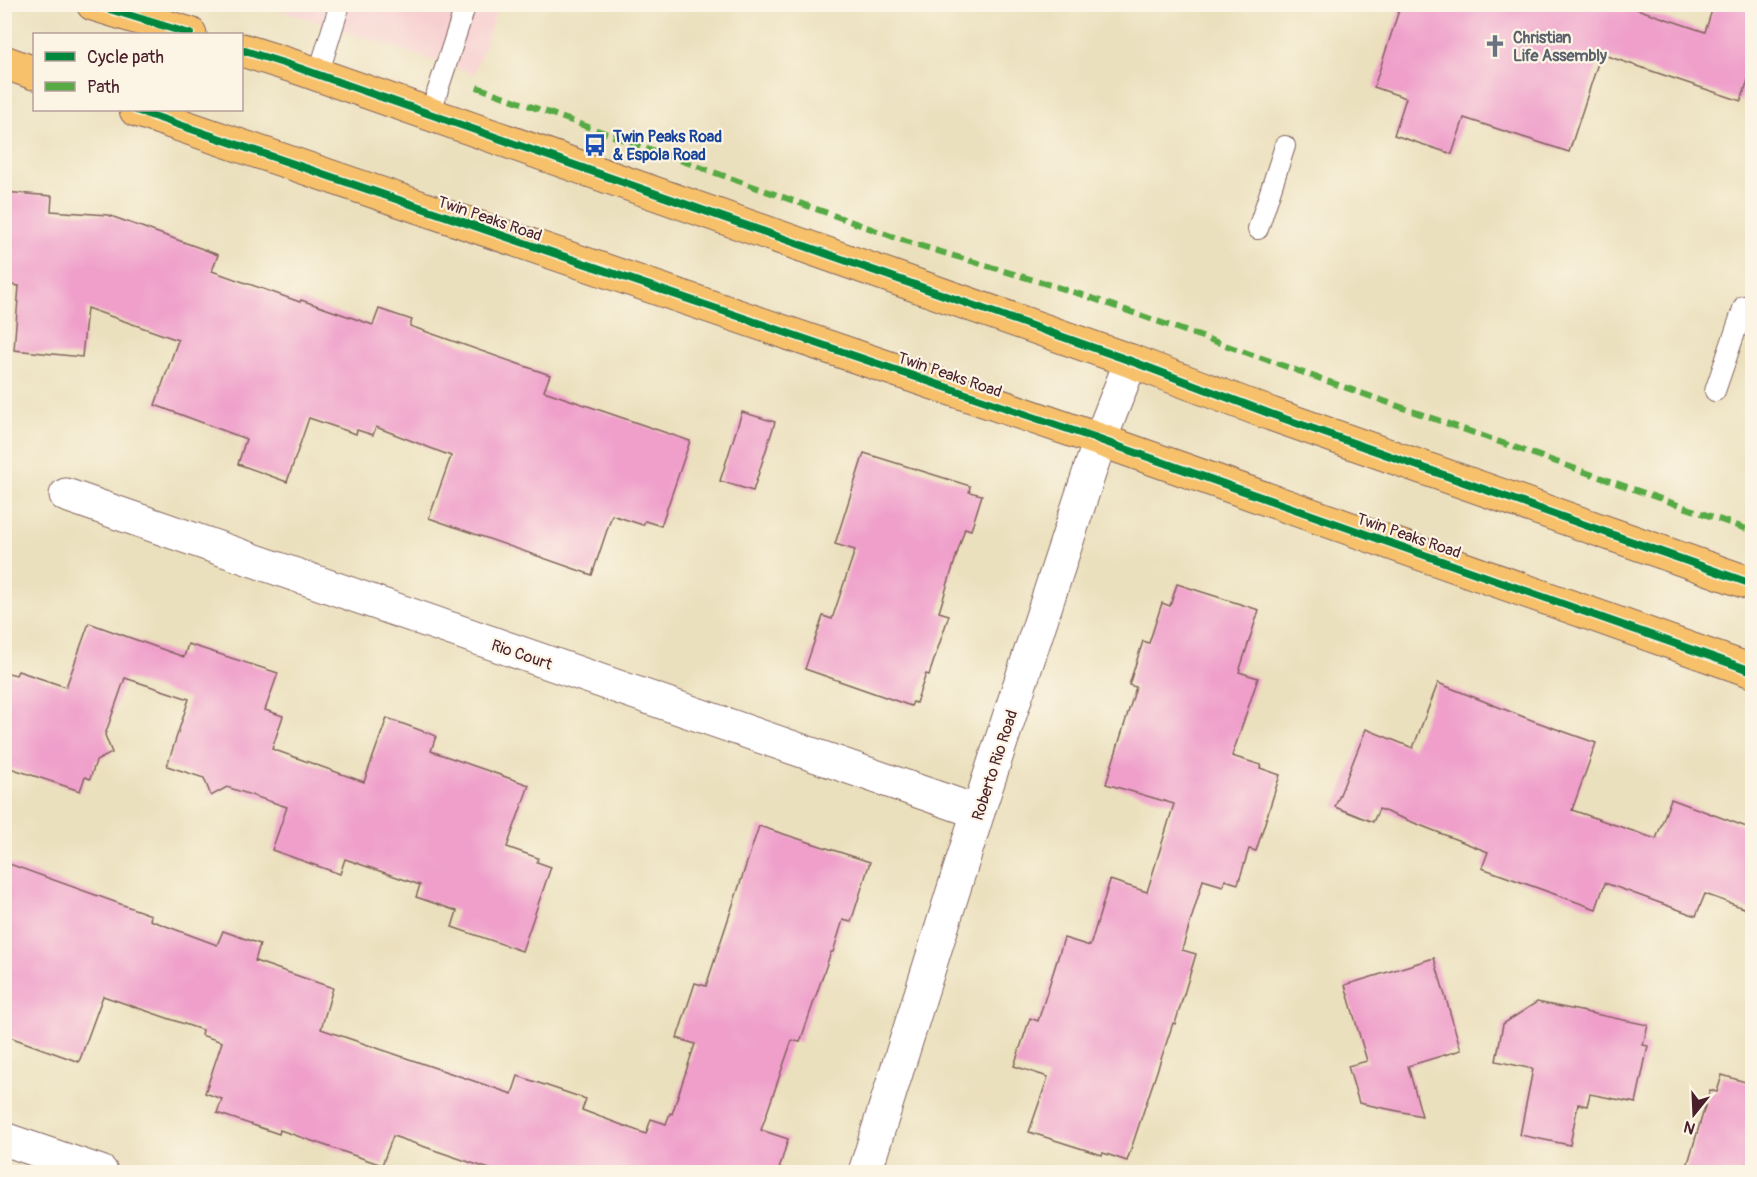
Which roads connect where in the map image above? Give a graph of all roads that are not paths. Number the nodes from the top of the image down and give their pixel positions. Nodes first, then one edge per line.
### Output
1 (93, 4) edge
2 (340, 4) edge
3 (466, 4) edge
4 (187, 33) edge
5 (243, 50) edge
6 (4, 62) edge
7 (33, 73) edge
8 (318, 75) junction
9 (139, 111) edge
10 (430, 114) junction
11 (1285, 146) dead end
12 (1258, 229) dead end
13 (1744, 306) dead end
14 (1131, 362) junction
15 (1715, 391) dead end
16 (1100, 440) junction
17 (66, 495) dead end
18 (1752, 584) edge
19 (1752, 671) edge
20 (978, 812) junction
21 (4, 1139) edge
22 (101, 1173) edge
23 (865, 1173) edge

1 - 4 main road
2 - 8 lane
3 - 10 lane
5 - 8 main road
6 - 7 main road
8 - 10 main road
9 - 16 main road, Twin Peaks Road
10 - 14 main road
11 - 12 lane
13 - 15 lane
14 - 16 street, Roberto Rio Road
14 - 18 main road
16 - 19 main road, Twin Peaks Road
16 - 20 street, Roberto Rio Road
17 - 20 street, Rio Court
20 - 23 street, Roberto Rio Road
21 - 22 street

